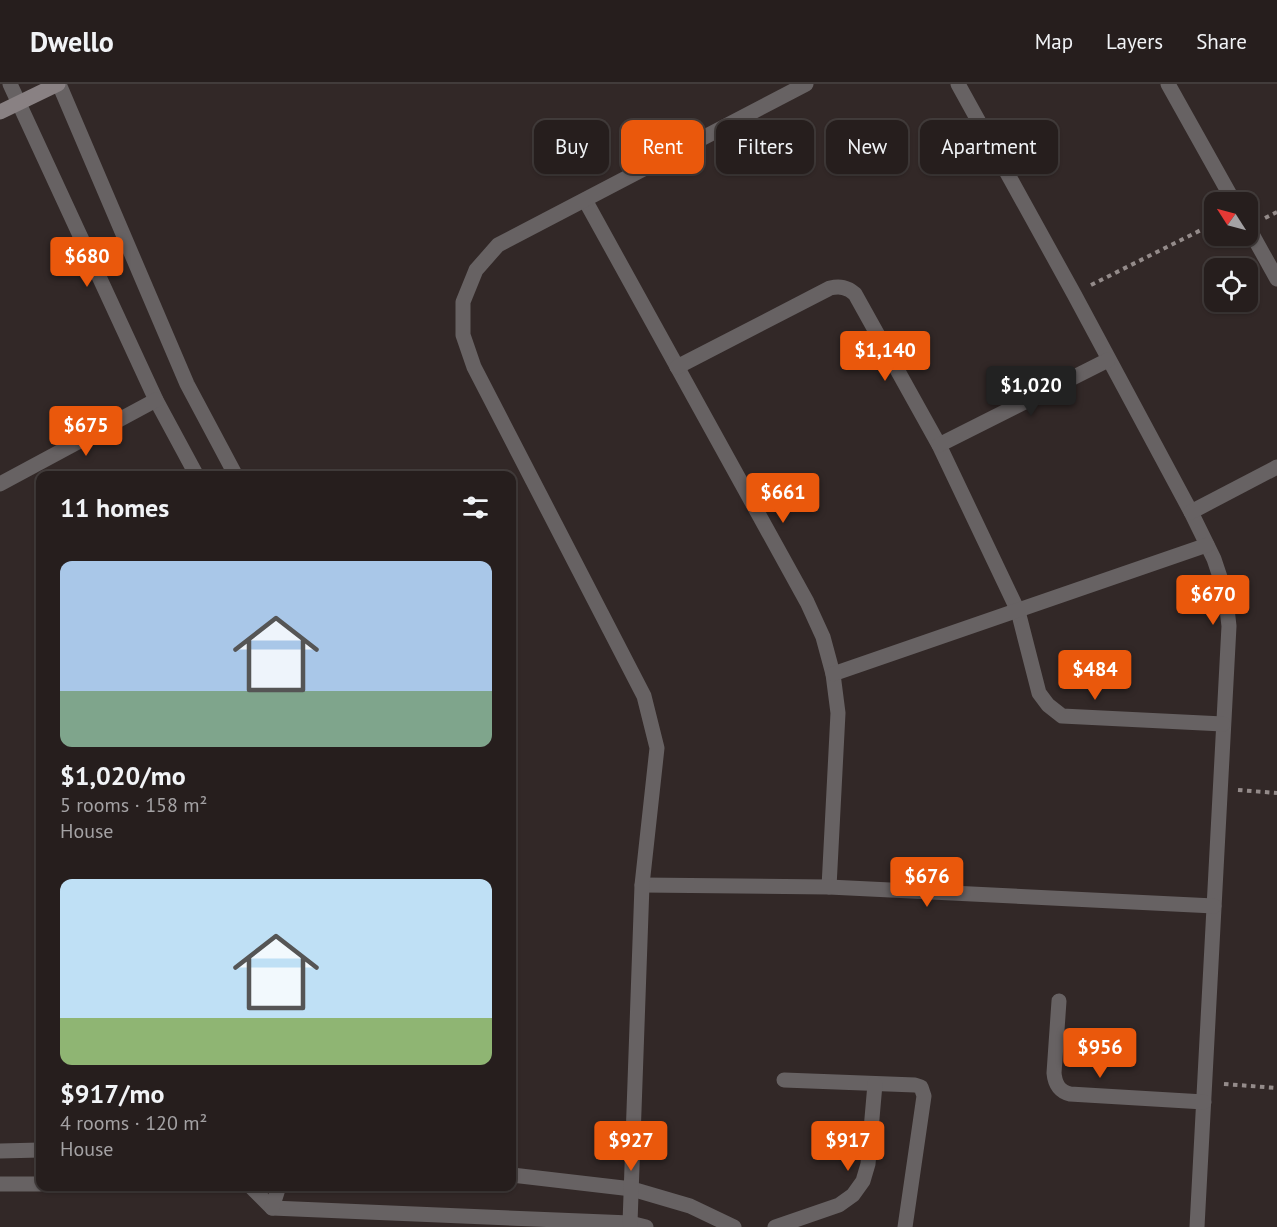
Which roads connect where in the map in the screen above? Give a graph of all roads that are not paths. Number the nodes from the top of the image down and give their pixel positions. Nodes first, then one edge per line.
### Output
1 (10, 84) edge
2 (59, 84) edge
3 (806, 84) edge
4 (958, 84) edge
5 (1168, 84) edge
6 (19, 102) junction
7 (0, 112) edge
8 (1227, 192) edge
9 (585, 200) junction
10 (1258, 245) edge
11 (1277, 279) edge
12 (1108, 360) junction
13 (677, 367) junction
14 (156, 400) junction
15 (939, 445) junction
16 (1277, 467) edge
17 (193, 471) edge
18 (233, 471) edge
19 (0, 484) edge
20 (1191, 512) junction
21 (1207, 545) junction
22 (1018, 611) junction
23 (833, 674) junction
24 (1223, 724) junction
25 (642, 885) junction
26 (829, 887) junction
27 (1214, 906) junction
28 (1059, 1001) dead end
29 (784, 1080) dead end
30 (875, 1084) junction
31 (1203, 1102) junction
32 (36, 1150) edge
33 (0, 1151) edge
34 (516, 1175) edge
35 (0, 1184) edge
36 (36, 1184) edge
37 (632, 1188) junction
38 (254, 1191) edge
39 (277, 1191) edge
40 (272, 1208) junction
41 (630, 1222) junction
42 (646, 1227) edge
43 (734, 1227) edge
44 (776, 1227) edge
45 (905, 1227) edge
46 (1197, 1227) edge

1 - 6 street
2 - 6 street
2 - 18 street
3 - 9 street
4 - 12 street
5 - 8 street
6 - 7 street
6 - 14 street
9 - 13 street
9 - 25 street
10 - 11 street
12 - 15 street
12 - 20 street
13 - 15 street
13 - 23 street
14 - 17 street
14 - 19 street
15 - 22 street
16 - 20 street
20 - 21 street
21 - 22 street
21 - 24 street
22 - 23 street
22 - 24 street
23 - 26 street
24 - 27 street
25 - 26 street
25 - 37 street
26 - 27 street
27 - 31 street
28 - 31 street
29 - 30 street
30 - 44 street
30 - 45 street
31 - 46 street
32 - 33 street
34 - 37 street
35 - 36 street
37 - 41 street
37 - 43 street
38 - 40 street
39 - 40 street
40 - 41 street
41 - 42 street

